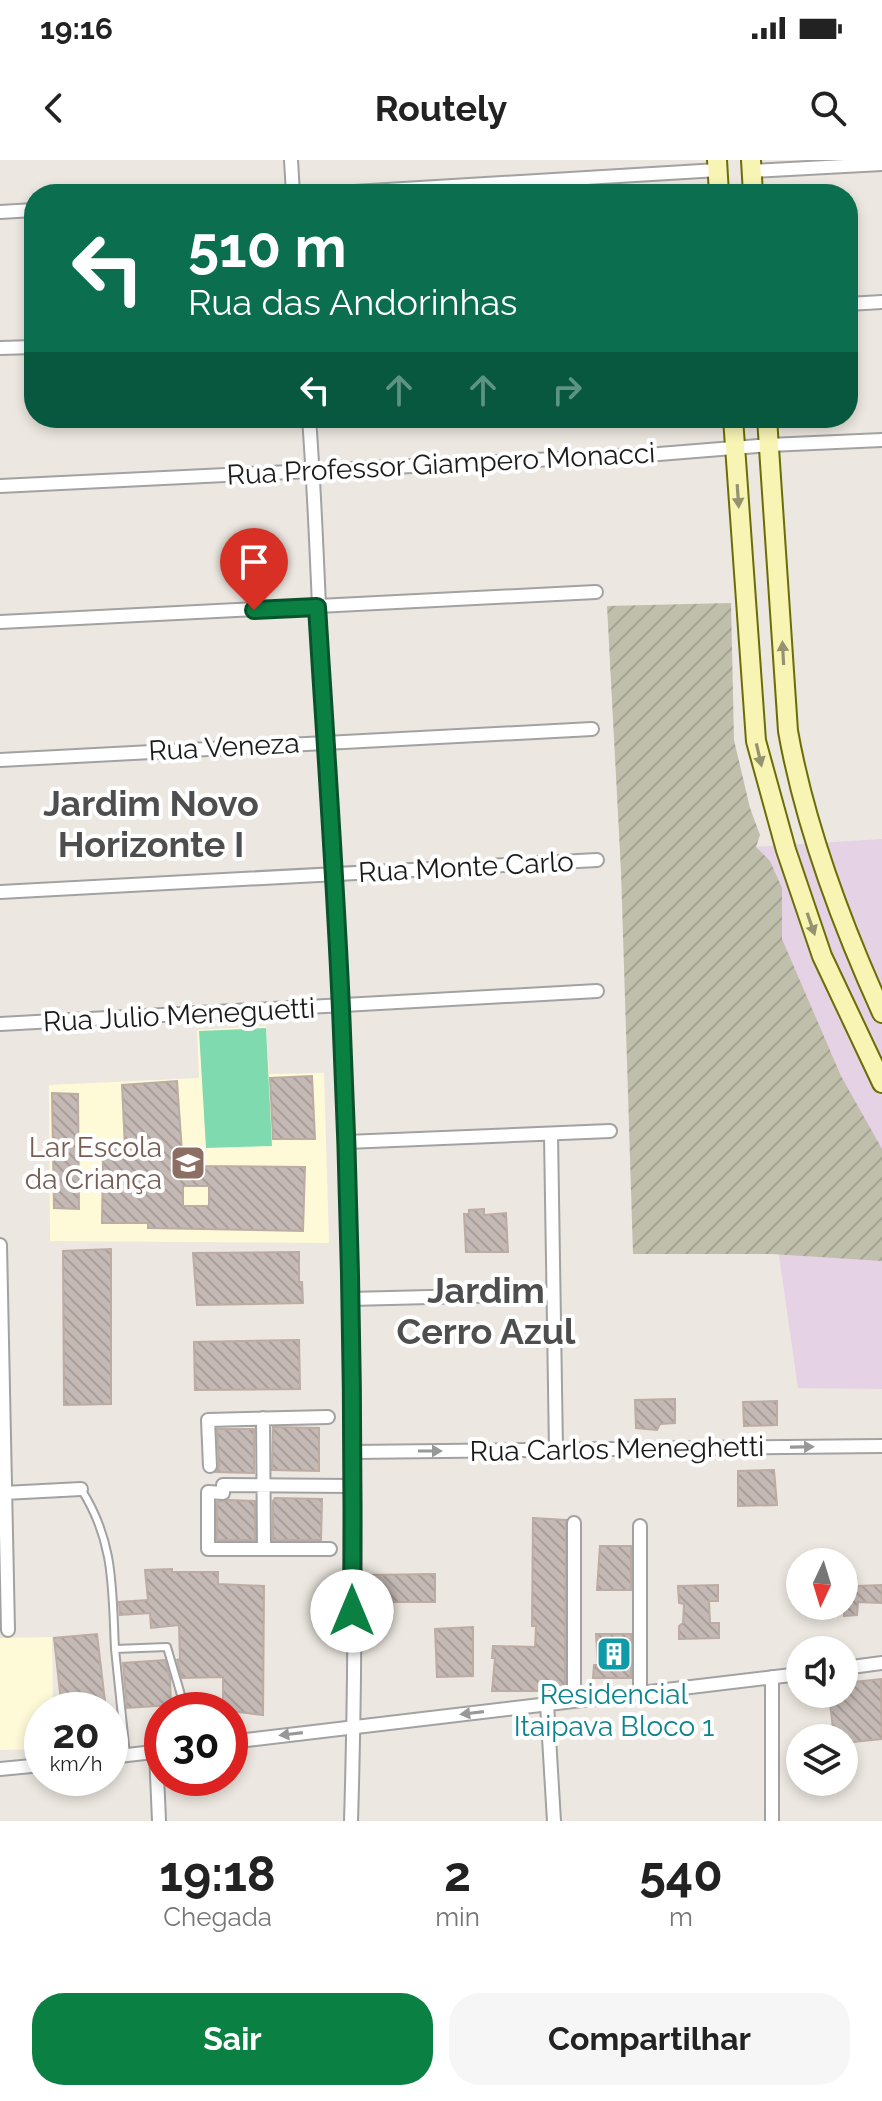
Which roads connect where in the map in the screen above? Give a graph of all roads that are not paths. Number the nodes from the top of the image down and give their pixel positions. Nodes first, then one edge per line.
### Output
1 (291, 160) edge
2 (882, 164) edge
3 (718, 165) edge
4 (752, 165) edge
5 (292, 184) edge
6 (458, 184) edge
7 (24, 211) edge
8 (0, 212) edge
9 (882, 302) edge
10 (858, 303) edge
11 (24, 347) edge
12 (0, 348) edge
13 (310, 428) edge
14 (734, 428) edge
15 (768, 428) edge
16 (882, 440) edge
17 (769, 445) junction
18 (735, 447) junction
19 (313, 471) junction
20 (0, 486) edge
21 (596, 592) dead end
22 (317, 607) junction
23 (0, 622) edge
24 (592, 729) dead end
25 (325, 742) junction
26 (0, 760) edge
27 (816, 838) junction
28 (786, 850) junction
29 (597, 860) dead end
30 (334, 875) junction
31 (0, 892) edge
32 (597, 991) dead end
33 (341, 1006) junction
34 (882, 1013) edge
35 (0, 1024) edge
36 (882, 1083) edge
37 (610, 1131) dead end
38 (551, 1134) junction
39 (346, 1142) junction
40 (0, 1245) edge
41 (553, 1294) junction
42 (1, 1295) edge
43 (350, 1299) junction
44 (328, 1417) dead end
45 (263, 1418) junction
46 (1, 1430) edge
47 (882, 1446) edge
48 (556, 1450) junction
49 (352, 1452) junction
50 (210, 1466) dead end
51 (263, 1486) junction
52 (352, 1486) junction
53 (81, 1489) joint
54 (4, 1493) junction
55 (574, 1523) dead end
56 (640, 1526) dead end
57 (264, 1549) junction
58 (330, 1549) dead end
59 (3, 1569) edge
60 (8, 1630) dead end
61 (115, 1649) junction
62 (882, 1663) edge
63 (858, 1666) edge
64 (786, 1676) edge
65 (772, 1677) junction
66 (119, 1692) edge
67 (180, 1692) edge
68 (640, 1693) junction
69 (574, 1701) junction
70 (547, 1704) junction
71 (352, 1727) junction
72 (248, 1740) edge
73 (24, 1767) edge
74 (0, 1769) edge
75 (159, 1796) edge
76 (159, 1821) edge
77 (351, 1821) edge
78 (554, 1821) edge
79 (772, 1821) edge

1 - 5 street
2 - 4 street
3 - 6 street
7 - 8 street
9 - 10 street
11 - 12 street
13 - 19 street
14 - 18 main road
15 - 17 main road
16 - 17 street, Rua Professor Giampero Monacci
17 - 18 street, Rua Professor Giampero Monacci
27 -> 17 main road
18 - 19 street, Rua Professor Giampero Monacci
18 -> 28 main road
19 - 20 street, Rua Professor Giampero Monacci
19 - 22 street
21 - 22 street
22 - 23 street
22 - 25 street
24 - 25 street, Rua Veneza
25 - 26 street, Rua Veneza
25 - 30 street
27 - 28 main road
27 - 34 main road
28 -> 36 main road
29 - 30 street, Rua Monte Carlo
30 - 31 street, Rua Monte Carlo
30 - 33 street
32 - 33 street, Rua Julio Meneguetti
33 - 35 street, Rua Julio Meneguetti
33 - 39 street
37 - 38 street
38 - 39 street
38 - 41 street
39 - 43 street
40 - 42 street
41 - 43 street
41 - 48 street
42 - 46 street
43 - 49 street
44 - 45 street
45 - 50 street
45 - 51 street
46 - 54 street
48 -> 47 street, Rua Carlos Meneghetti
49 -> 48 street, Rua Carlos Meneghetti
49 - 52 street
51 - 52 street
51 - 57 street
51 - 57 street
52 - 71 street
53 - 54 street
53 - 61 lane
54 - 59 street
55 - 69 street
56 - 68 street
57 - 58 street
59 - 60 street
61 - 66 lane
61 - 67 lane
62 - 63 street
64 - 65 street
65 - 68 street
65 - 79 street
68 - 69 street
69 - 70 street
70 -> 71 street
70 - 78 street
71 -> 72 street
71 - 77 street
73 - 74 street
75 - 76 street

